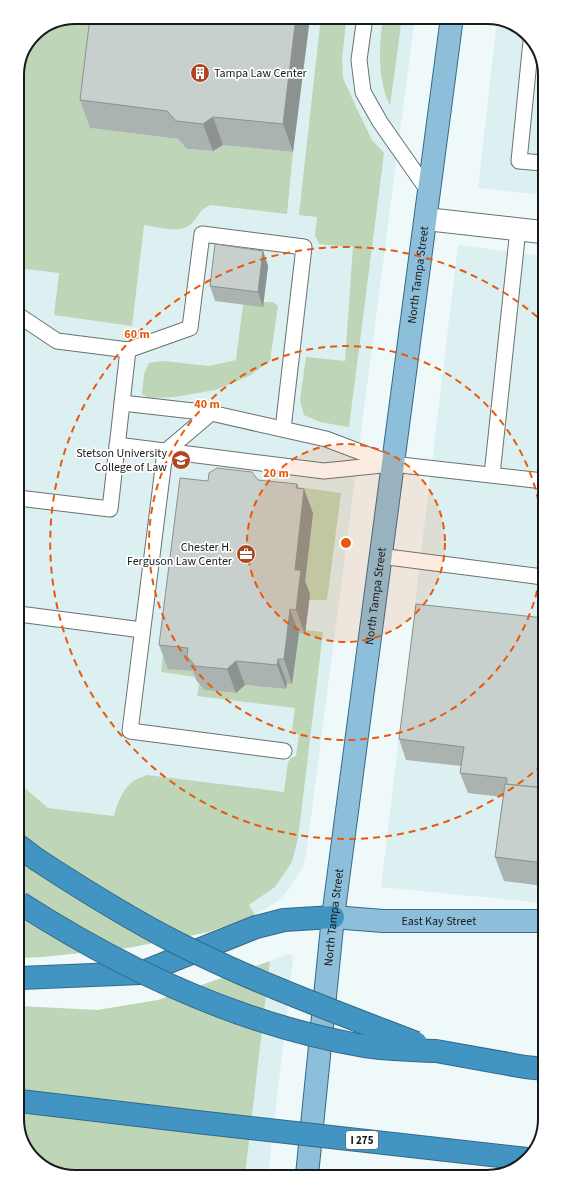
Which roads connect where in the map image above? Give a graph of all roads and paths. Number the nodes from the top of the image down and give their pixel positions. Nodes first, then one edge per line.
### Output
1 (363, 24) edge
2 (451, 24) edge
3 (530, 49) edge
4 (538, 163) edge
5 (429, 192) junction
6 (426, 219) junction
7 (518, 229) junction
8 (538, 232) edge
9 (24, 319) edge
10 (128, 350) junction
11 (122, 403) junction
12 (211, 414) junction
13 (283, 429) junction
14 (118, 445) junction
15 (165, 452) junction
16 (392, 464) junction
17 (492, 476) junction
18 (538, 481) edge
19 (24, 499) edge
20 (380, 556) junction
21 (538, 576) edge
22 (24, 615) edge
23 (142, 630) junction
24 (284, 751) dead end
25 (24, 850) edge
26 (24, 906) edge
27 (333, 917) junction
28 (538, 922) edge
29 (24, 978) edge
30 (436, 1051) junction
31 (538, 1068) edge
32 (24, 1101) edge
33 (519, 1158) edge
34 (308, 1170) edge

1 - 5 lane
2 - 5 main road, North Tampa Street
3 - 4 lane
5 - 6 main road, North Tampa Street
6 - 7 street
6 - 16 main road, North Tampa Street
7 - 8 street
7 - 17 lane
9 - 10 lane
10 - 11 lane
10 - 13 lane
11 - 12 lane
11 - 14 lane
12 - 13 lane
12 - 15 lane
13 - 16 lane
14 - 15 lane
14 - 19 lane
15 - 16 lane
15 - 23 lane
16 - 17 lane
16 - 20 main road, North Tampa Street
17 - 18 lane
20 - 21 lane
20 - 27 main road, North Tampa Street
22 - 23 lane
23 - 24 lane
25 - 30 highway, bridge
26 - 30 highway, bridge
27 - 28 main road, East Kay Street
27 - 29 highway
27 - 34 main road, North Tampa Street
30 - 31 highway
32 - 33 highway, I 275, bridge

